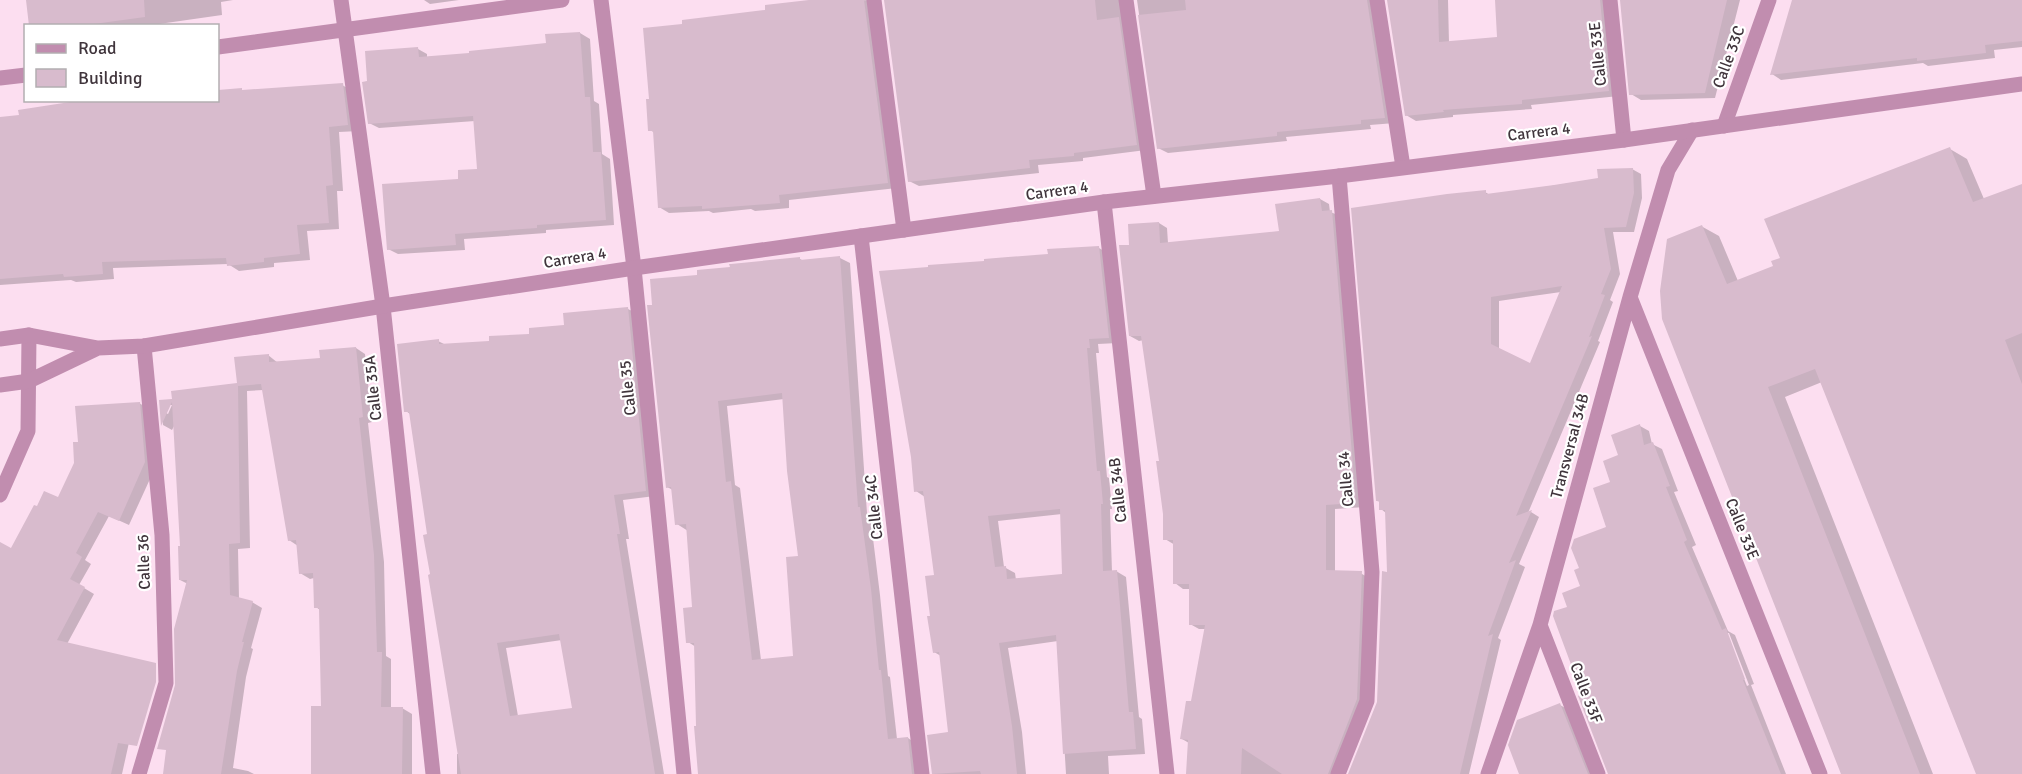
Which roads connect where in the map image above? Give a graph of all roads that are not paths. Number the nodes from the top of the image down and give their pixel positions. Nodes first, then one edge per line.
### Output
1 (341, 0) edge
2 (562, 0) edge
3 (601, 0) edge
4 (874, 0) edge
5 (1126, 0) edge
6 (1377, 0) edge
7 (1610, 0) edge
8 (1769, 0) edge
9 (344, 29) junction
10 (219, 47) edge
11 (24, 75) edge
12 (0, 78) edge
13 (2022, 84) edge
14 (1724, 126) junction
15 (1692, 130) junction
16 (1624, 140) junction
17 (1403, 167) junction
18 (1339, 176) junction
19 (1154, 196) junction
20 (1104, 202) junction
21 (904, 230) junction
22 (861, 236) junction
23 (634, 268) junction
24 (1630, 297) junction
25 (382, 306) junction
26 (29, 335) junction
27 (0, 339) edge
28 (144, 346) junction
29 (98, 348) junction
30 (29, 381) junction
31 (0, 385) edge
32 (0, 495) edge
33 (1540, 625) junction
34 (139, 774) edge
35 (433, 774) edge
36 (684, 774) edge
37 (922, 774) edge
38 (1167, 774) edge
39 (1338, 774) edge
40 (1488, 774) edge
41 (1598, 774) edge
42 (1820, 774) edge

1 - 9 street, Calle 35A
2 - 9 street
3 - 23 street, Calle 35
4 - 21 street
5 - 19 street
6 - 17 street
7 - 16 street, Calle 33E
8 - 14 street, Calle 33C
9 - 10 street
9 - 25 street, Calle 35A
11 - 12 street
13 - 14 street, Carrera 4
14 - 15 street, Carrera 4
15 - 16 street, Carrera 4
15 - 24 street, Transversal 34B
16 - 17 street, Carrera 4
17 - 18 street, Carrera 4
18 - 19 street, Carrera 4
18 - 39 street, Calle 34
19 - 20 street, Carrera 4
20 - 21 street, Carrera 4
20 - 38 street, Calle 34B
21 - 22 street, Carrera 4
22 - 23 street, Carrera 4
22 - 37 street, Calle 34C
23 - 25 street, Carrera 4
23 - 36 street, Calle 35
24 - 33 street, Transversal 34B
24 - 42 street, Calle 33E
25 - 28 street, Carrera 4
25 - 35 street, Calle 35A
26 - 27 street, Carrera 4
26 - 29 street, Carrera 4
26 - 30 street
28 - 29 street, Carrera 4
28 - 34 street, Calle 36
29 - 30 street, Carrera 4
30 - 31 street, Carrera 4
30 - 32 street
33 - 40 street, Transversal 34B
33 - 41 street, Calle 33F

